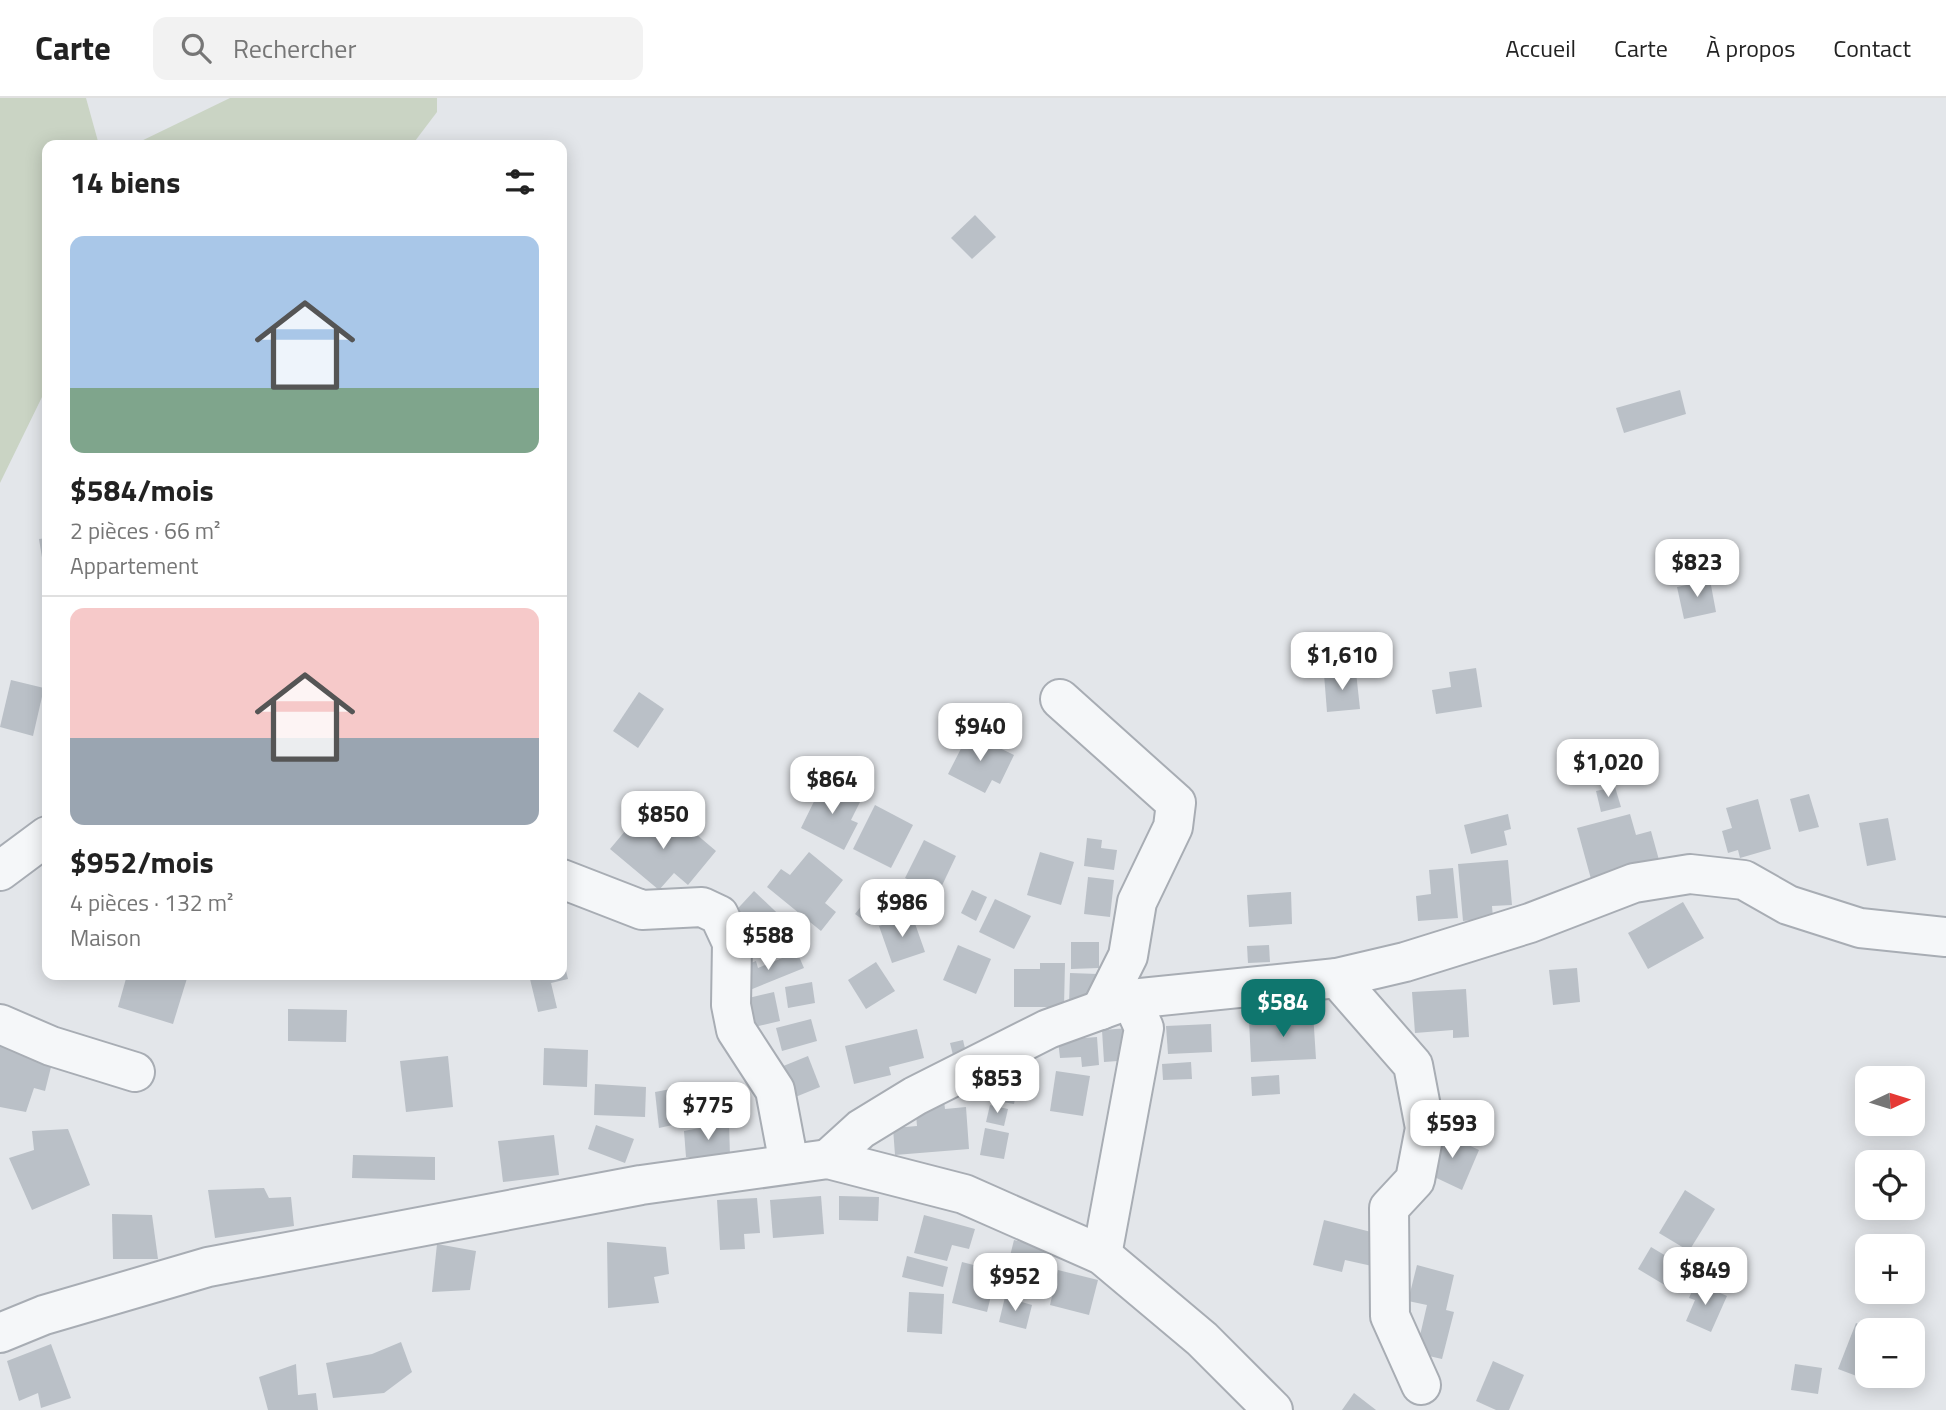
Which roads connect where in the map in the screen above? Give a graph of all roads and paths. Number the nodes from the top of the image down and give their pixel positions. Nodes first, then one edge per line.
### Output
1 (1060, 699) dead end
2 (42, 840) edge
3 (0, 871) edge
4 (567, 881) edge
5 (1946, 937) edge
6 (1337, 978) junction
7 (1116, 1004) junction
8 (0, 1024) edge
9 (135, 1072) dead end
10 (828, 1159) junction
11 (789, 1164) junction
12 (1102, 1255) junction
13 (0, 1333) edge
14 (1421, 1385) dead end
15 (1273, 1410) edge

1 - 7 street
2 - 3 street
4 - 11 street
5 - 6 street
6 - 7 street
6 - 14 street
7 - 10 street
7 - 12 street
8 - 9 street
10 - 11 street
10 - 12 street
11 - 13 street
12 - 15 street

